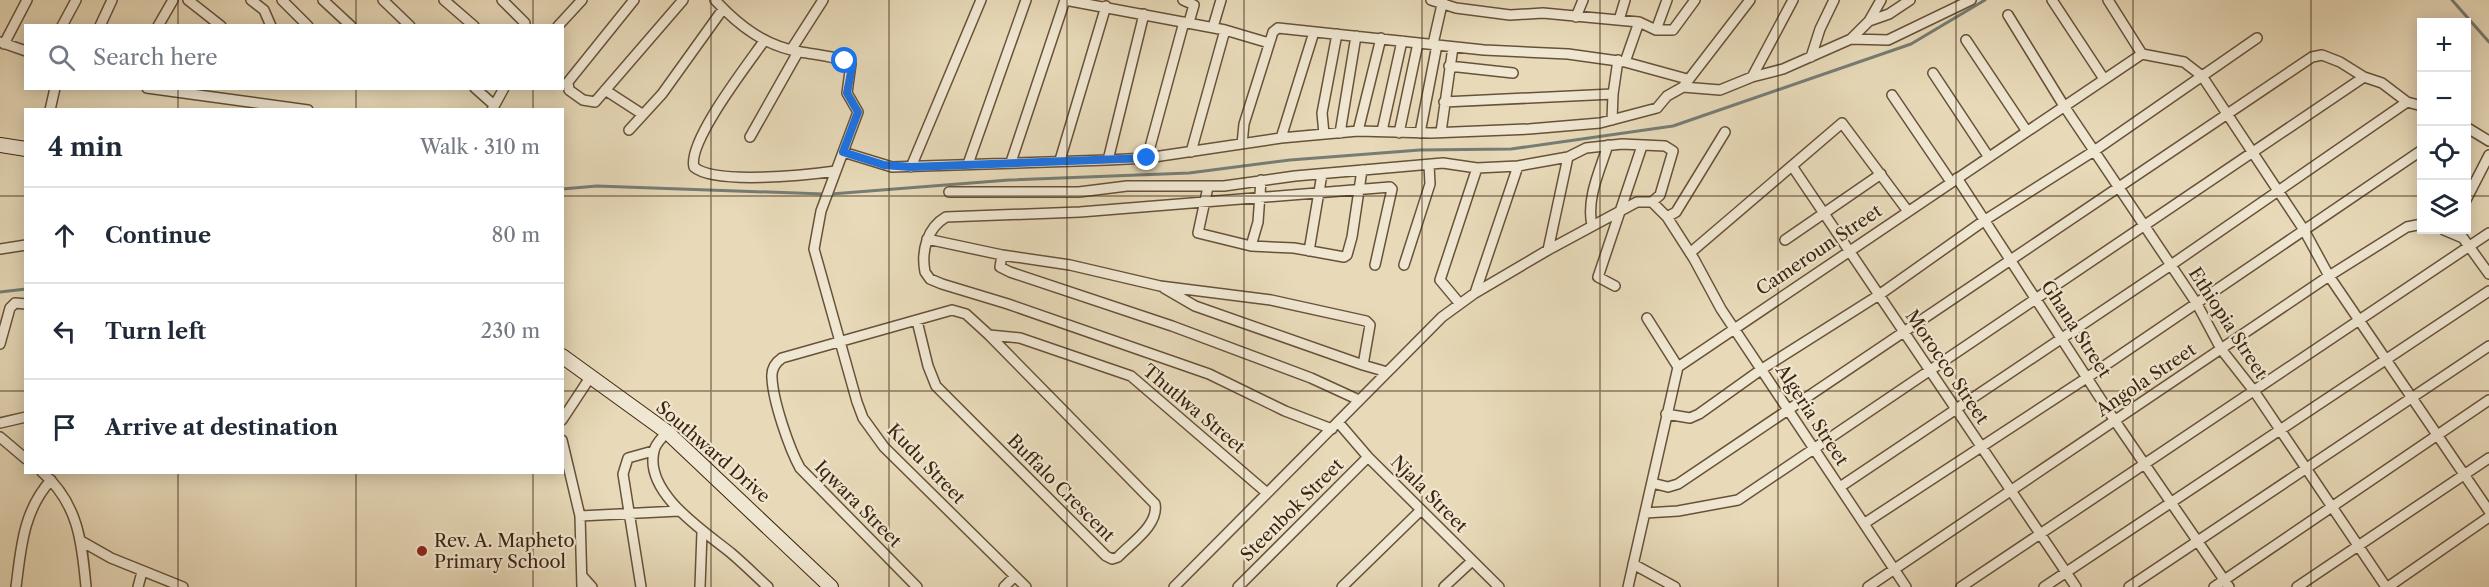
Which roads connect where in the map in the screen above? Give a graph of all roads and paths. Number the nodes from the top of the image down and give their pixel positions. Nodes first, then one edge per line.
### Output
1 (27, 0) edge
2 (76, 0) edge
3 (112, 0) edge
4 (173, 0) edge
5 (188, 0) edge
6 (251, 0) edge
7 (282, 0) edge
8 (323, 0) edge
9 (383, 0) edge
10 (444, 0) edge
11 (502, 0) edge
12 (582, 0) edge
13 (634, 0) edge
14 (683, 0) edge
15 (715, 0) edge
16 (810, 0) edge
17 (981, 0) edge
18 (1026, 0) edge
19 (1065, 0) edge
20 (1183, 0) edge
21 (1221, 0) edge
22 (1431, 0) edge
23 (1583, 0) edge
24 (1625, 0) edge
25 (1667, 0) edge
26 (1695, 0) edge
27 (1750, 0) edge
28 (1793, 0) edge
29 (1834, 0) edge
30 (1881, 0) edge
31 (1910, 0) edge
32 (1971, 0) edge
33 (2052, 0) edge
34 (2108, 0) edge
35 (1442, 2) edge
36 (821, 3) edge
37 (1106, 6) junction
38 (723, 9) junction
39 (1144, 14) junction
40 (2008, 15) dead end
41 (1576, 17) junction
42 (1619, 20) junction
43 (1869, 21) junction
44 (1187, 22) junction
45 (1639, 22) junction
46 (525, 23) dead end
47 (63, 24) edge
48 (101, 24) edge
49 (159, 24) edge
50 (219, 24) edge
51 (270, 24) edge
52 (306, 24) edge
53 (349, 24) edge
54 (408, 24) edge
55 (472, 24) edge
56 (560, 24) edge
57 (1213, 27) junction
58 (1225, 30) junction
59 (1656, 30) junction
60 (1314, 32) junction
61 (1336, 34) junction
62 (1356, 36) junction
63 (1381, 38) junction
64 (2257, 38) dead end
65 (1851, 39) junction
66 (1966, 40) dead end
67 (764, 41) junction
68 (1402, 41) junction
69 (2, 43) edge
70 (1269, 43) junction
71 (1418, 43) junction
72 (1435, 44) junction
73 (1453, 47) junction
74 (24, 50) edge
75 (794, 51) junction
76 (2142, 54) junction
77 (1811, 57) junction
78 (1622, 61) junction
79 (1449, 66) junction
80 (1513, 73) dead end
81 (1933, 73) dead end
82 (2202, 76) junction
83 (1752, 77) junction
84 (2364, 77) junction
85 (2104, 79) junction
86 (1685, 83) junction
87 (55, 90) edge
88 (162, 90) edge
89 (477, 90) edge
90 (503, 90) edge
91 (605, 90) junction
92 (1613, 94) junction
93 (1892, 95) dead end
94 (1444, 102) junction
95 (2408, 102) junction
96 (2417, 105) edge
97 (2064, 106) junction
98 (493, 107) edge
99 (50, 108) edge
100 (293, 108) edge
101 (2227, 113) junction
102 (642, 114) junction
103 (1612, 120) junction
104 (629, 130) dead end
105 (2026, 130) junction
106 (1358, 131) junction
107 (1382, 131) junction
108 (2471, 131) edge
109 (1441, 132) junction
110 (1725, 132) dead end
111 (1340, 133) junction
112 (1399, 133) junction
113 (1420, 133) junction
114 (1324, 134) junction
115 (750, 136) dead end
116 (1281, 138) junction
117 (2489, 141) edge
118 (1242, 144) junction
119 (0, 145) edge
120 (1608, 145) junction
121 (1642, 146) junction
122 (24, 149) edge
123 (2094, 151) junction
124 (843, 152) junction
125 (1191, 152) junction
126 (2251, 153) junction
127 (2417, 153) edge
128 (2489, 155) edge
129 (1568, 156) junction
130 (1988, 156) junction
131 (1147, 158) junction
132 (1060, 160) junction
133 (1108, 160) junction
134 (1011, 162) junction
135 (968, 164) junction
136 (1429, 165) junction
137 (1518, 166) junction
138 (1792, 166) junction
139 (911, 167) junction
140 (1477, 168) junction
141 (1362, 170) junction
142 (1322, 174) junction
143 (1881, 174) junction
144 (834, 175) junction
145 (1261, 180) junction
146 (1954, 180) junction
147 (1208, 186) junction
148 (1359, 188) junction
149 (2120, 188) junction
150 (2471, 190) edge
151 (949, 192) dead end
152 (2278, 193) junction
153 (1319, 194) junction
154 (1260, 199) junction
155 (1652, 202) junction
156 (1204, 204) junction
157 (1621, 210) junction
158 (1907, 210) junction
159 (1824, 213) junction
160 (1667, 217) junction
161 (1985, 220) junction
162 (1592, 225) junction
163 (2417, 225) edge
164 (2144, 226) junction
165 (2304, 230) junction
166 (2489, 233) edge
167 (2459, 234) edge
168 (927, 239) junction
169 (1785, 240) dead end
170 (24, 245) edge
171 (2470, 245) junction
172 (1251, 246) junction
173 (0, 249) edge
174 (1548, 250) junction
175 (1850, 250) junction
176 (1309, 251) junction
177 (1002, 255) junction
178 (1692, 256) junction
179 (2012, 259) junction
180 (1375, 265) dead end
181 (1404, 265) dead end
182 (2171, 265) junction
183 (2489, 274) edge
184 (2330, 276) junction
185 (1160, 286) junction
186 (1615, 286) dead end
187 (957, 290) junction
188 (2489, 291) edge
189 (1475, 293) junction
190 (1879, 295) junction
191 (2037, 300) junction
192 (24, 304) edge
193 (1460, 304) junction
194 (2197, 304) junction
195 (952, 309) junction
196 (1647, 318) dead end
197 (2361, 320) junction
198 (917, 321) junction
199 (1734, 328) junction
200 (1903, 332) junction
201 (989, 335) junction
202 (2062, 336) junction
203 (839, 341) junction
204 (0, 344) edge
205 (2489, 346) edge
206 (2221, 349) junction
207 (564, 357) edge
208 (2387, 359) junction
209 (1363, 365) junction
210 (1678, 367) junction
211 (1762, 369) junction
212 (1930, 371) junction
213 (1387, 372) junction
214 (591, 376) junction
215 (2088, 377) junction
216 (2253, 391) junction
217 (2412, 397) junction
218 (1359, 400) junction
219 (2489, 400) edge
220 (1956, 408) junction
221 (1787, 409) junction
222 (1666, 414) junction
223 (24, 417) edge
224 (564, 417) edge
225 (2115, 421) junction
226 (0, 423) edge
227 (1335, 426) junction
228 (2280, 431) junction
229 (667, 432) junction
230 (2438, 434) junction
231 (0, 437) edge
232 (1814, 447) junction
233 (1981, 447) junction
234 (564, 448) edge
235 (653, 451) junction
236 (24, 457) edge
237 (1368, 457) junction
238 (2489, 458) edge
239 (2146, 463) junction
240 (2307, 469) junction
241 (44, 474) edge
242 (2464, 474) junction
243 (51, 480) junction
244 (1652, 483) junction
245 (1840, 486) junction
246 (2010, 491) junction
247 (1267, 493) junction
248 (2172, 502) junction
249 (2331, 507) junction
250 (1421, 510) junction
251 (679, 511) junction
252 (2489, 511) edge
253 (1645, 513) junction
254 (628, 514) junction
255 (580, 516) junction
256 (2489, 517) edge
257 (1864, 523) junction
258 (702, 532) junction
259 (2040, 534) junction
260 (81, 541) junction
261 (2198, 541) junction
262 (2358, 547) junction
263 (1472, 561) junction
264 (1633, 564) junction
265 (1892, 568) junction
266 (142, 572) junction
267 (2066, 572) junction
268 (1014, 577) junction
269 (582, 582) edge
270 (2227, 583) edge
271 (16, 587) edge
272 (86, 587) edge
273 (138, 587) edge
274 (182, 587) edge
275 (592, 587) edge
276 (641, 587) edge
277 (700, 587) edge
278 (768, 587) edge
279 (831, 587) edge
280 (917, 587) edge
281 (1004, 587) edge
282 (1026, 587) edge
283 (1174, 587) edge
284 (1238, 587) edge
285 (1342, 587) edge
286 (1444, 587) edge
287 (1499, 587) edge
288 (1628, 587) edge
289 (1675, 587) edge
290 (1868, 587) edge
291 (1905, 587) edge
292 (1961, 587) edge
293 (2044, 587) edge
294 (2076, 587) edge
295 (2129, 587) edge
296 (2214, 587) edge
297 (2297, 587) edge
298 (2387, 587) edge

1 - 69 street
2 - 47 street
3 - 48 street
4 - 49 street
5 - 50 street
6 - 51 street
7 - 52 street
8 - 53 street
9 - 54 street
10 - 55 street
11 - 46 street
12 - 56 street
13 - 91 street
14 - 91 street
15 - 38 street
16 - 36 street
17 - 139 street
18 - 135 street
19 - 37 street
19 - 134 street
20 - 44 street
21 - 57 street
22 - 35 street
23 - 41 street
24 - 42 street
25 - 59 street
26 - 59 street
27 - 86 street
28 - 83 street
29 - 77 street
30 - 43 street
31 - 43 street
32 - 65 street
33 - 85 street
34 - 76 street
35 - 41 street
35 - 72 street
36 - 75 street
37 - 39 street
37 - 132 street
38 - 67 street
38 - 102 street
39 - 44 street
39 - 133 street
40 - 97 street, Ethiopia Street
41 - 42 street
42 - 45 street
43 - 65 street
44 - 57 street
44 - 131 street
45 - 59 street
45 - 78 street
57 - 58 street
58 - 70 street
58 - 125 street
60 - 61 street
60 - 70 street
60 - 116 street
61 - 62 street
61 - 114 street
62 - 63 street
62 - 111 street
63 - 68 street
63 - 106 street
64 - 82 street
65 - 77 street
66 - 105 street
67 - 75 street
67 - 144 street
68 - 71 street
68 - 107 street
69 - 74 street
70 - 118 street
71 - 72 street
71 - 112 street
72 - 73 street
72 - 113 street
73 - 78 street
73 - 79 street
75 - 115 street
75 - 124 street, Kudu Street
76 - 82 street
76 - 85 street, Cameroun Street
77 - 83 street
78 - 86 street
78 - 92 street
79 - 80 street
79 - 94 street
81 - 130 street
82 - 101 street
82 - 123 street
83 - 86 street
84 - 95 street
84 - 101 street
84 - 126 street
85 - 97 street, Cameroun Street
86 - 103 street
87 - 99 street
88 - 100 street
89 - 98 street
90 - 98 street
91 - 102 street
92 - 94 street
92 - 103 street
93 - 146 street, Ghana Street
94 - 109 street
95 - 96 street
95 - 152 street
97 - 105 street, Cameroun Street
97 - 123 street, Ethiopia Street
101 - 126 street
101 - 149 street
102 - 104 street
103 - 109 street
105 - 130 street, Cameroun Street
106 - 107 street
106 - 111 street
107 - 112 street
108 - 117 street
109 - 113 street
110 - 160 street
111 - 114 street
112 - 113 street
114 - 116 street
116 - 118 street
118 - 125 street
119 - 122 main road
120 - 121 street
120 - 129 street
120 - 162 street
121 - 155 street
121 - 157 street
123 - 149 street, Ethiopia Street
123 - 161 street
124 - 139 street
124 - 144 street, Kudu Street
125 - 131 street
126 - 152 street
126 - 164 street
127 - 165 street
128 - 150 street
129 - 137 street
129 - 174 street
130 - 146 street, Cameroun Street
131 - 133 street
132 - 133 street
132 - 134 street
134 - 135 street
135 - 139 street
136 - 140 street
136 - 141 street
136 - 181 street
137 - 140 street
137 - 189 street
138 - 143 street
138 - 159 street, Morocco Street
138 - 178 street
140 - 193 street
141 - 142 street
141 - 148 street
142 - 145 street
142 - 153 street
143 - 158 street
143 - 159 street
144 - 203 street, Kudu Street
145 - 147 street
145 - 154 street
146 - 158 street, Cameroun Street
146 - 161 street, Ghana Street
147 - 151 street
147 - 156 street
148 - 153 street
148 - 176 street
148 - 180 street
149 - 164 street, Ethiopia Street
149 - 179 street
152 - 165 street
152 - 182 street
153 - 154 street
153 - 176 street
154 - 156 street
154 - 172 street
155 - 157 street
155 - 160 street, Algeria Street
156 - 168 street
156 - 172 street
157 - 162 street
157 - 186 street
158 - 175 street, Cameroun Street
159 - 169 street
159 - 175 street, Morocco Street
160 - 178 street, Algeria Street
161 - 179 street, Ghana Street
161 - 190 street
162 - 174 street
163 - 184 street, Angola Street
164 - 182 street, Ethiopia Street
164 - 191 street
165 - 184 street
165 - 194 street
166 - 171 street
167 - 171 street
168 - 177 street
168 - 187 street
170 - 173 street
171 - 183 street
171 - 197 street
172 - 176 street
174 - 189 street
175 - 190 street, Morocco Street
175 - 199 street, Cameroun Street
177 - 185 street
177 - 218 street
178 - 199 street, Algeria Street
179 - 191 street, Ghana Street
179 - 200 street
182 - 194 street, Ethiopia Street
182 - 202 street
184 - 197 street
184 - 206 street, Angola Street
185 - 209 street
185 - 209 street
187 - 195 street
187 - 227 street
188 - 208 street
189 - 193 street
190 - 200 street, Morocco Street
190 - 211 street
191 - 202 street, Ghana Street
191 - 212 street
192 - 204 street
193 - 213 street
194 - 206 street, Ethiopia Street
194 - 215 street
195 - 198 street
195 - 201 street, Buffalo Crescent
196 - 210 street
197 - 208 street
197 - 216 street
198 - 201 street, Buffalo Crescent
198 - 203 street
199 - 210 street, Cameroun Street
199 - 211 street, Algeria Street
200 - 212 street, Morocco Street
200 - 221 street
201 - 247 street, Thutlwa Street
202 - 215 street, Ghana Street
202 - 220 street
203 - 268 street, Kudu Street
203 - 280 street, Iqwara Street
205 - 217 street
206 - 216 street, Ethiopia Street
206 - 225 street, Angola Street
207 - 214 main road, Southward Drive
208 - 217 street
208 - 228 street
209 - 213 street
210 - 222 street
211 - 221 street, Algeria Street
211 - 222 street
212 - 220 street, Morocco Street
212 - 232 street
213 - 218 street
214 - 224 street
214 - 229 main road, Southward Drive
215 - 225 street, Ghana Street
215 - 233 street
216 - 228 street, Ethiopia Street
216 - 239 street
217 - 230 street
217 - 240 street
218 - 227 street
219 - 230 street
220 - 233 street, Morocco Street
220 - 245 street
221 - 232 street, Algeria Street
221 - 244 street
222 - 244 street
223 - 226 street
225 - 239 street, Ghana Street
225 - 246 street, Angola Street
227 - 237 street, Njala Street
227 - 247 street
228 - 240 street, Ethiopia Street
228 - 248 street
229 - 235 street
229 - 279 main road, Southward Drive
230 - 242 street
230 - 249 street
231 - 236 street
232 - 245 street, Algeria Street
232 - 253 street
233 - 246 street, Morocco Street
233 - 257 street
234 - 255 street
235 - 251 street
235 - 254 street
237 - 250 street, Njala Street
237 - 284 street, Steenbok Street
238 - 242 street
239 - 248 street, Ghana Street
239 - 259 street
240 - 249 street, Ethiopia Street
240 - 261 street
241 - 243 street
242 - 252 street
242 - 262 street
243 - 260 street
243 - 271 street
244 - 253 street
245 - 257 street, Algeria Street
246 - 259 street, Morocco Street
246 - 265 street, Angola Street
247 - 283 street
248 - 261 street, Ghana Street
248 - 267 street
249 - 262 street, Ethiopia Street
249 - 270 street
250 - 263 street, Njala Street
250 - 285 street
251 - 254 street
251 - 258 street
253 - 264 street
254 - 255 street
254 - 276 street
255 - 269 street
256 - 298 street
257 - 265 street, Algeria Street
258 - 277 street
258 - 278 street
259 - 267 street, Morocco Street
259 - 292 street
260 - 266 street
260 - 272 street
261 - 270 street, Ghana Street
261 - 295 street
262 - 297 street
262 - 298 street, Ethiopia Street
263 - 286 street
263 - 287 street, Njala Street
264 - 288 street
264 - 289 street
265 - 290 street, Angola Street
265 - 291 street, Algeria Street
266 - 273 street
266 - 274 street
267 - 293 street
267 - 294 street, Morocco Street
268 - 281 street
268 - 282 street, Kudu Street
269 - 275 street
270 - 296 street

